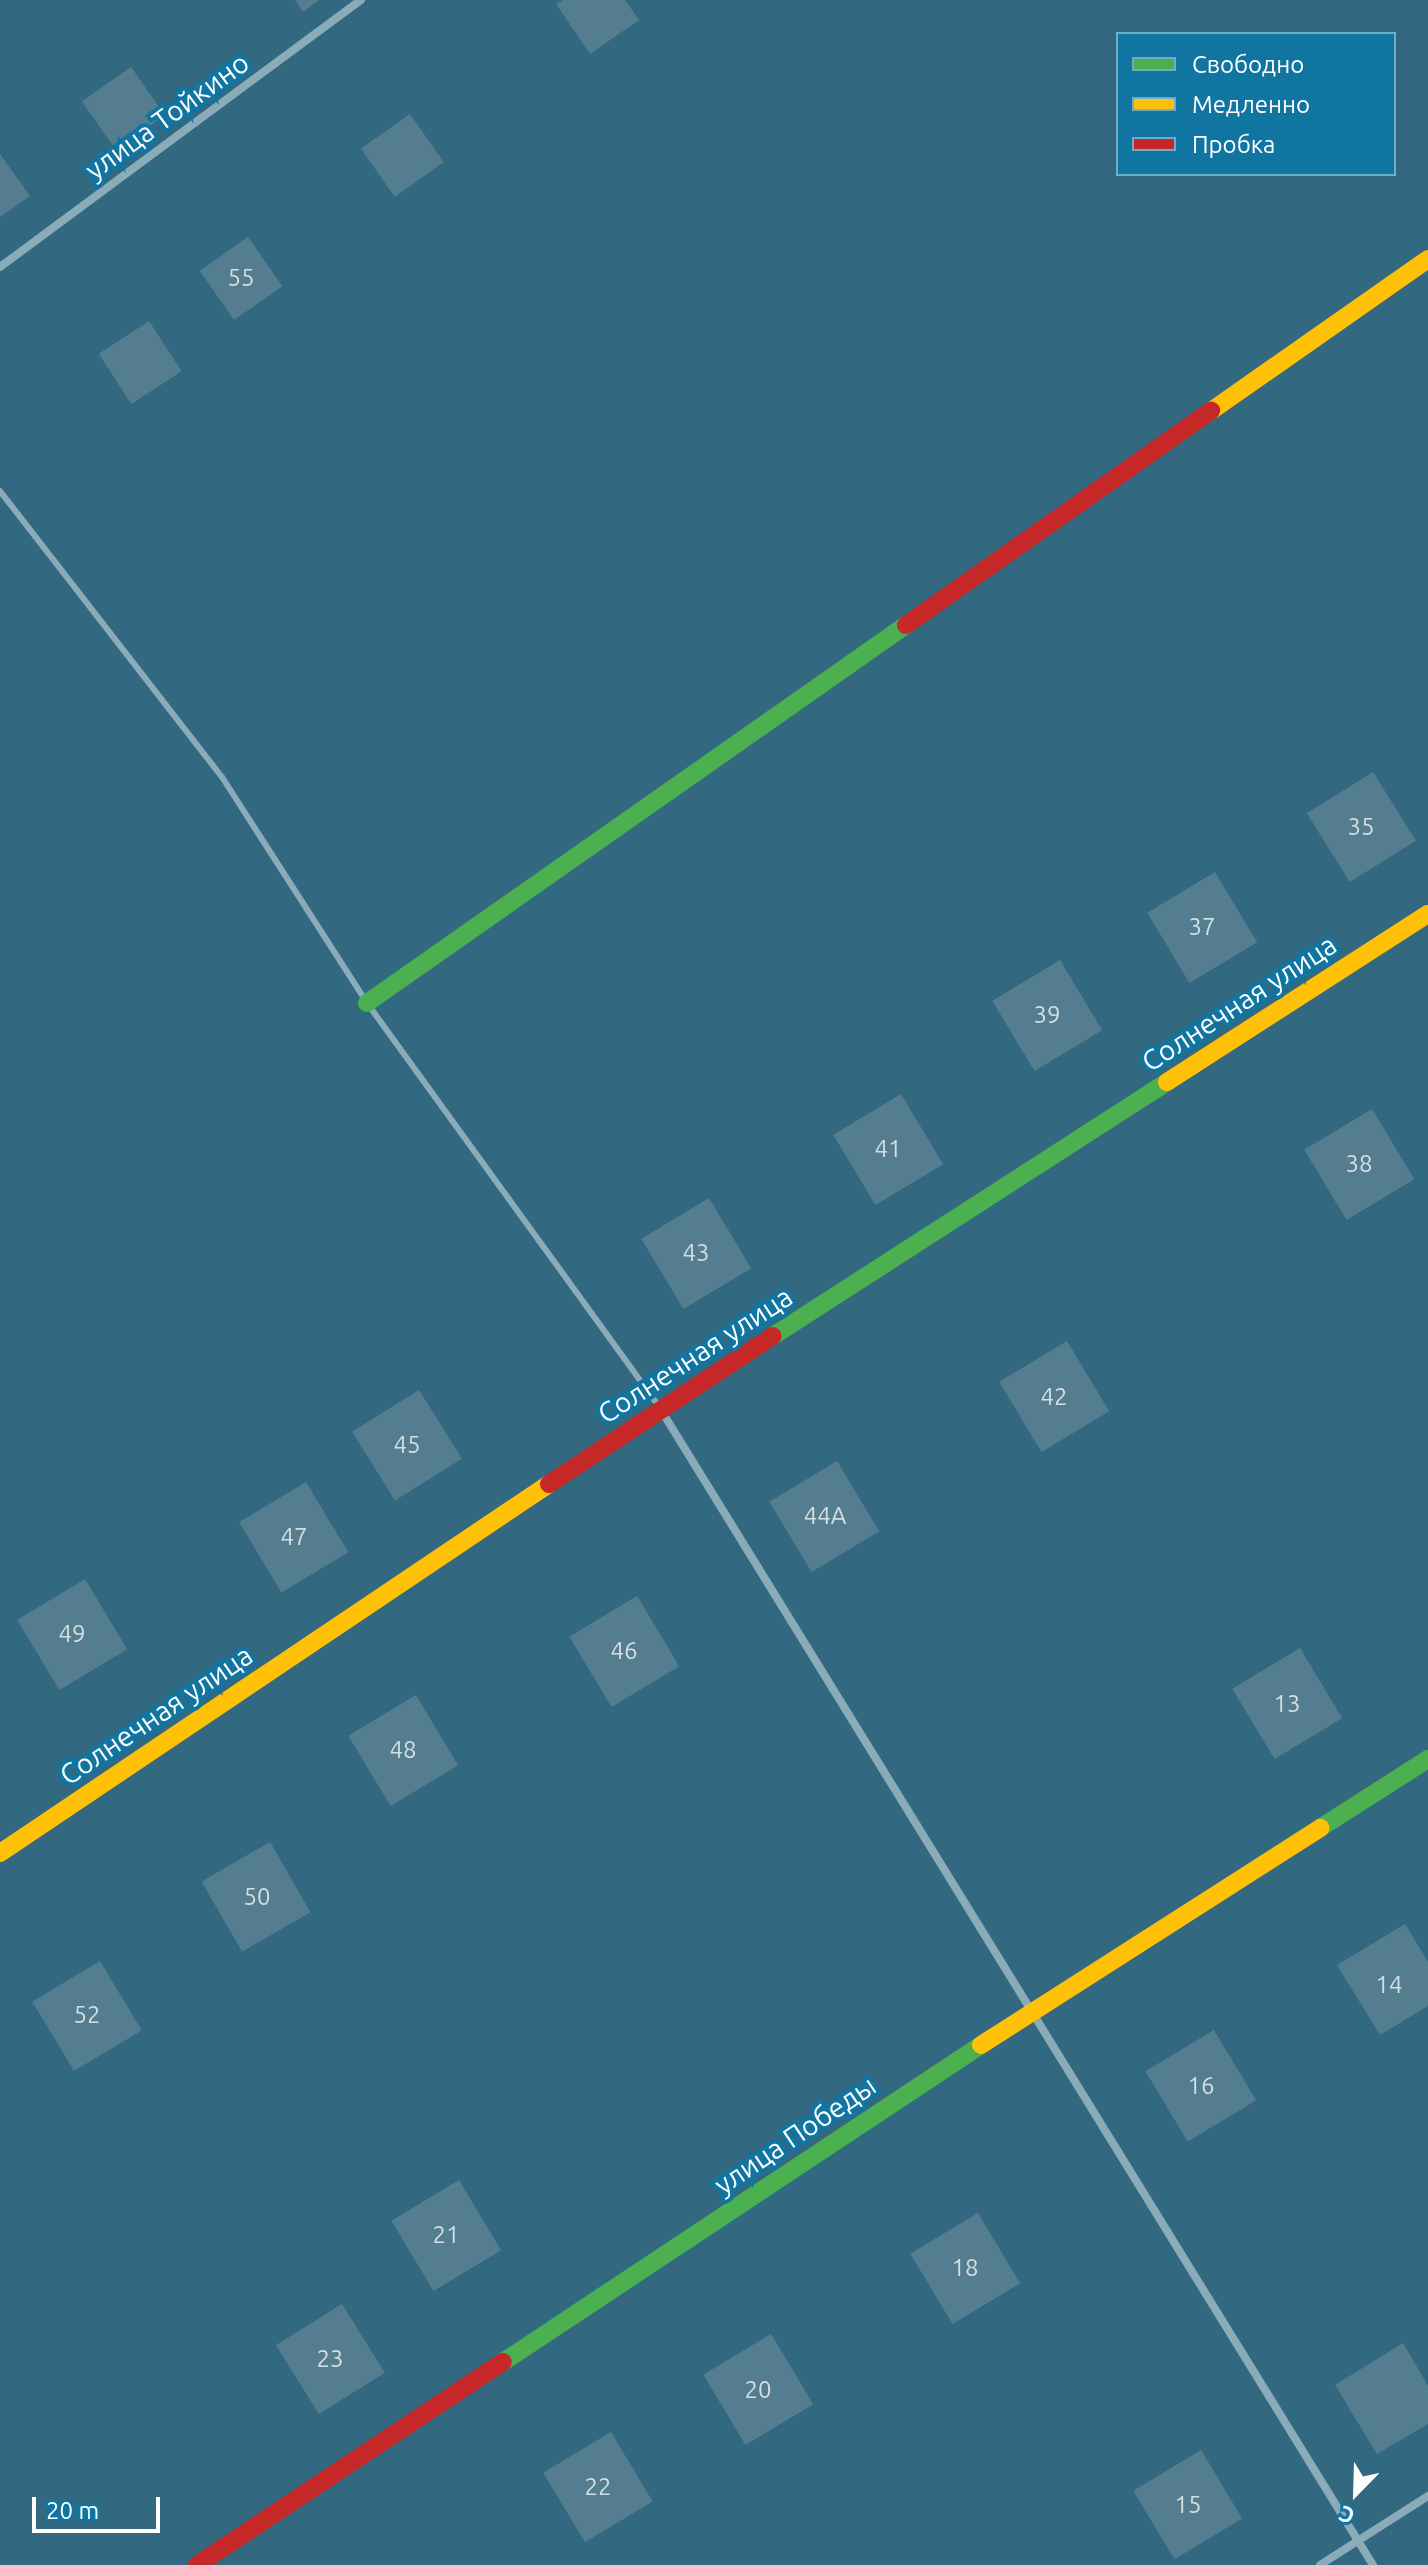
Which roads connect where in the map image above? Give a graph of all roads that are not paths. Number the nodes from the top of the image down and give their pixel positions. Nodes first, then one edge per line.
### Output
1 (361, 0) edge
2 (1428, 259) edge
3 (0, 267) edge
4 (0, 491) edge
5 (1428, 914) edge
6 (367, 1003) junction
7 (661, 1409) junction
8 (1428, 1759) edge
9 (0, 1853) edge
10 (1029, 2013) junction
11 (1428, 2496) edge
12 (1357, 2540) junction
13 (197, 2565) edge
14 (1320, 2565) edge
15 (1373, 2565) edge

1 - 3 street, улица Тойкино
2 - 6 street
4 - 6 lane
5 - 7 street, Солнечная улица
6 - 7 lane
7 - 9 street, Солнечная улица
7 - 10 street
8 - 10 street, улица Победы
10 - 12 street
10 - 13 street, улица Победы
11 - 12 street
12 - 14 street
12 - 15 street

